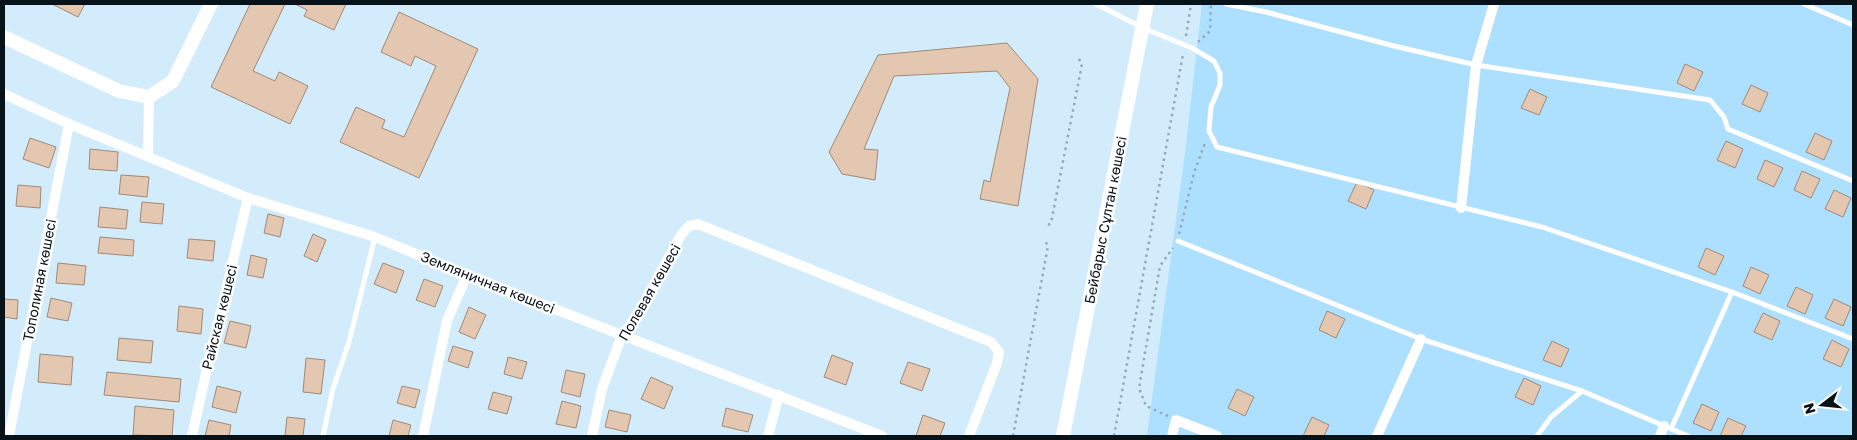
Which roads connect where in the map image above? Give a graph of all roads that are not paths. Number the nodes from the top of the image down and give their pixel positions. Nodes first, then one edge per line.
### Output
1 (211, 4) edge
2 (1096, 4) edge
3 (1147, 4) edge
4 (1226, 4) edge
5 (1494, 4) edge
6 (1804, 4) edge
7 (1853, 26) edge
8 (1143, 28) junction
9 (4, 37) edge
10 (1476, 65) junction
11 (4, 94) edge
12 (149, 97) junction
13 (68, 124) junction
14 (148, 155) junction
15 (1853, 182) edge
16 (248, 198) junction
17 (1461, 208) junction
18 (375, 237) junction
19 (1178, 241) road end
20 (467, 275) junction
21 (1732, 292) junction
22 (622, 335) junction
23 (1421, 340) junction
24 (1853, 340) edge
25 (1582, 391) junction
26 (779, 395) junction
27 (1668, 428) junction
28 (9, 436) edge
29 (192, 436) edge
30 (323, 436) edge
31 (423, 436) edge
32 (592, 436) edge
33 (768, 436) edge
34 (882, 436) edge
35 (969, 436) edge
36 (1064, 436) edge
37 (1172, 436) edge
38 (1217, 436) edge
39 (1377, 436) edge
40 (1537, 436) edge
41 (1660, 436) edge
42 (1688, 436) edge

1 - 12 street
2 - 8 lane
3 - 8 street, Бейбарыс Сұлтан көшесі
4 - 10 lane
5 - 10 street
6 - 7 lane
8 - 17 lane
8 - 36 street, Бейбарыс Сұлтан көшесі
9 - 12 street
10 - 15 lane
10 - 17 street
11 - 13 street, Земляничная көшесі
12 - 14 street
13 - 14 street, Земляничная көшесі
13 - 28 street, Тополиная көшесі
14 - 16 street, Земляничная көшесі
16 - 18 street, Земляничная көшесі
16 - 29 street, Райская көшесі
17 - 21 lane
18 - 20 street, Земляничная көшесі
18 - 30 lane
19 - 23 lane
20 - 22 street, Земляничная көшесі
20 - 31 street
21 - 24 lane
21 - 27 lane
22 - 26 street, Земляничная көшесі
22 - 32 street, Полевая көшесі
22 - 35 street, Полевая көшесі
23 - 25 lane
23 - 39 street
25 - 27 lane
25 - 40 lane
26 - 33 street
26 - 34 street, Земляничная көшесі
27 - 41 street
27 - 42 lane
37 - 38 street

